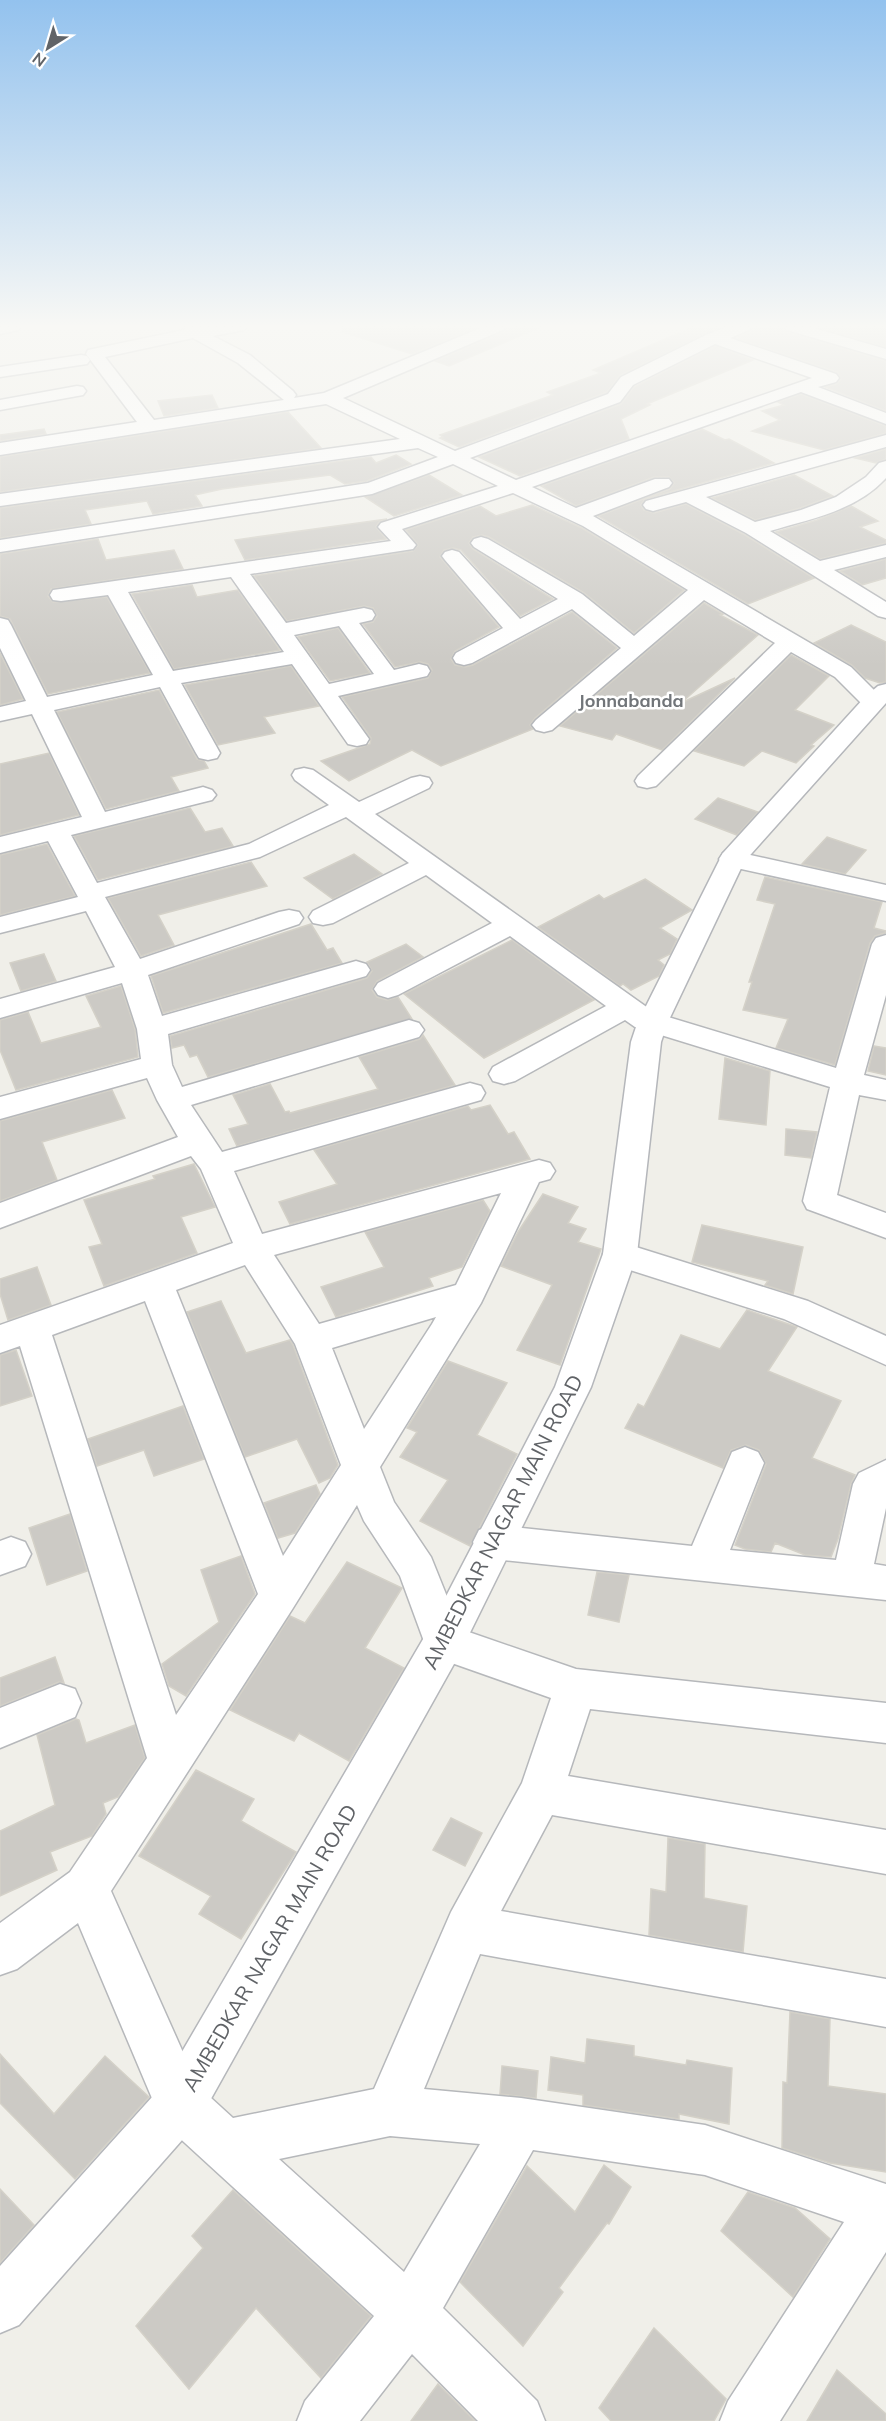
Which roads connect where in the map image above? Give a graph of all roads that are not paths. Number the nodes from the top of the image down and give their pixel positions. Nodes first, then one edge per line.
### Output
1 (58, 440) edge
2 (416, 440) edge
3 (503, 440) edge
4 (647, 440) edge
5 (886, 441) edge
6 (420, 442) junction
7 (0, 449) edge
8 (455, 458) junction
9 (886, 467) edge
10 (662, 483) dead end
11 (516, 486) junction
12 (690, 496) junction
13 (0, 500) edge
14 (653, 505) dead end
15 (576, 515) junction
16 (753, 529) junction
17 (481, 543) dead end
18 (0, 546) edge
19 (886, 551) edge
20 (452, 556) dead end
21 (818, 568) junction
22 (237, 570) junction
23 (115, 587) junction
24 (703, 590) junction
25 (61, 595) dead end
26 (574, 599) junction
27 (886, 611) edge
28 (0, 625) edge
29 (517, 630) junction
30 (280, 631) junction
31 (789, 642) junction
32 (634, 647) junction
33 (297, 656) junction
34 (464, 658) dead end
35 (419, 671) dead end
36 (388, 678) junction
37 (166, 679) junction
38 (323, 692) junction
39 (880, 697) edge
40 (40, 706) junction
41 (0, 714) edge
42 (544, 725) dead end
43 (357, 739) dead end
44 (208, 753) dead end
45 (304, 776) dead end
46 (646, 781) dead end
47 (420, 783) dead end
48 (203, 795) dead end
49 (352, 809) junction
50 (97, 822) junction
51 (56, 832) junction
52 (0, 845) edge
53 (732, 860) junction
54 (429, 863) junction
55 (886, 893) edge
56 (92, 897) junction
57 (323, 917) dead end
58 (289, 918) dead end
59 (512, 924) junction
60 (0, 925) edge
61 (886, 944) edge
62 (356, 970) dead end
63 (132, 971) junction
64 (388, 989) dead end
65 (0, 1009) edge
66 (639, 1015) junction
67 (153, 1029) junction
68 (409, 1030) dead end
69 (158, 1065) junction
70 (504, 1074) dead end
71 (847, 1082) junction
72 (886, 1090) edge
73 (470, 1093) dead end
74 (172, 1100) junction
75 (0, 1108) edge
76 (206, 1153) junction
77 (0, 1216) edge
78 (886, 1226) edge
79 (252, 1249) junction
80 (620, 1254) junction
81 (156, 1284) junction
82 (469, 1293) junction
83 (16, 1333) edge
84 (311, 1340) junction
85 (886, 1351) edge
86 (745, 1463) dead end
87 (360, 1468) junction
88 (886, 1476) edge
89 (493, 1542) junction
90 (705, 1563) junction
91 (868, 1582) edge
92 (279, 1596) junction
93 (444, 1642) junction
94 (576, 1688) junction
95 (60, 1703) dead end
96 (886, 1723) edge
97 (0, 1728) edge
98 (170, 1763) junction
99 (541, 1792) junction
100 (886, 1852) edge
101 (86, 1888) junction
102 (467, 1928) junction
103 (0, 1952) edge
104 (886, 2003) edge
105 (180, 2104) junction
106 (390, 2111) junction
107 (521, 2123) junction
108 (227, 2145) junction
109 (885, 2210) edge
110 (0, 2306) edge
111 (410, 2313) junction
112 (325, 2421) edge
113 (517, 2421) edge
114 (748, 2421) edge

1 - 7 street
2 - 6 street
3 - 8 street
4 - 11 street
5 - 12 street
6 - 8 street
6 - 13 street
8 - 11 street
8 - 18 street
9 - 16 street
10 - 15 street
11 - 15 street
11 - 22 street
12 - 14 street
12 - 16 street
15 - 24 street
16 - 21 street
17 - 26 street
19 - 21 street
20 - 29 street
21 - 27 street
22 - 23 street
22 - 30 street
23 - 25 street
23 - 37 street
24 - 31 street
24 - 32 street
26 - 29 street
26 - 32 street
28 - 40 street
29 - 34 street
30 - 33 street
30 - 36 street
31 - 39 street
31 - 46 street
32 - 42 street
33 - 37 street
33 - 38 street
35 - 36 street
36 - 38 street
37 - 40 street
37 - 44 street
38 - 43 street
39 - 53 street, AMBEDKAR NAGAR MAIN ROAD
40 - 41 street
40 - 50 street
45 - 49 street
47 - 49 street
48 - 50 street
49 - 54 street
49 - 56 street
50 - 51 street
51 - 52 street
51 - 56 street
53 - 55 street
53 - 66 street, AMBEDKAR NAGAR MAIN ROAD
54 - 57 street
54 - 59 street
56 - 60 street
56 - 63 street
58 - 63 street
59 - 64 street
59 - 66 street
61 - 71 street
62 - 67 street
63 - 65 street
63 - 67 street
66 - 70 street
66 - 71 street
66 - 80 street, AMBEDKAR NAGAR MAIN ROAD
67 - 69 street
68 - 74 street
69 - 74 street
69 - 75 street
71 - 72 street
71 - 78 street
73 - 76 street
74 - 76 street
76 - 77 street
76 - 79 street
79 - 81 street
79 - 82 street
79 - 84 street
80 - 85 street
80 - 89 street, AMBEDKAR NAGAR MAIN ROAD
81 - 83 street
81 - 92 street
82 - 84 street
82 - 87 street
83 - 98 street
84 - 87 street
86 - 90 street
87 - 92 street
87 - 93 street
88 - 91 street
89 - 90 street
89 - 93 street, AMBEDKAR NAGAR MAIN ROAD
90 - 91 street
92 - 98 street
93 - 94 street
93 - 105 street, AMBEDKAR NAGAR MAIN ROAD
94 - 96 street
94 - 99 street
95 - 97 street
98 - 101 street
99 - 100 street
99 - 102 street
101 - 103 street
101 - 105 street
102 - 104 street
102 - 106 street
105 - 108 street
105 - 110 street, AMBEDKAR NAGAR MAIN ROAD
106 - 107 street
106 - 108 street
107 - 109 street
107 - 111 street
108 - 111 street
109 - 114 street
111 - 112 street
111 - 113 street

